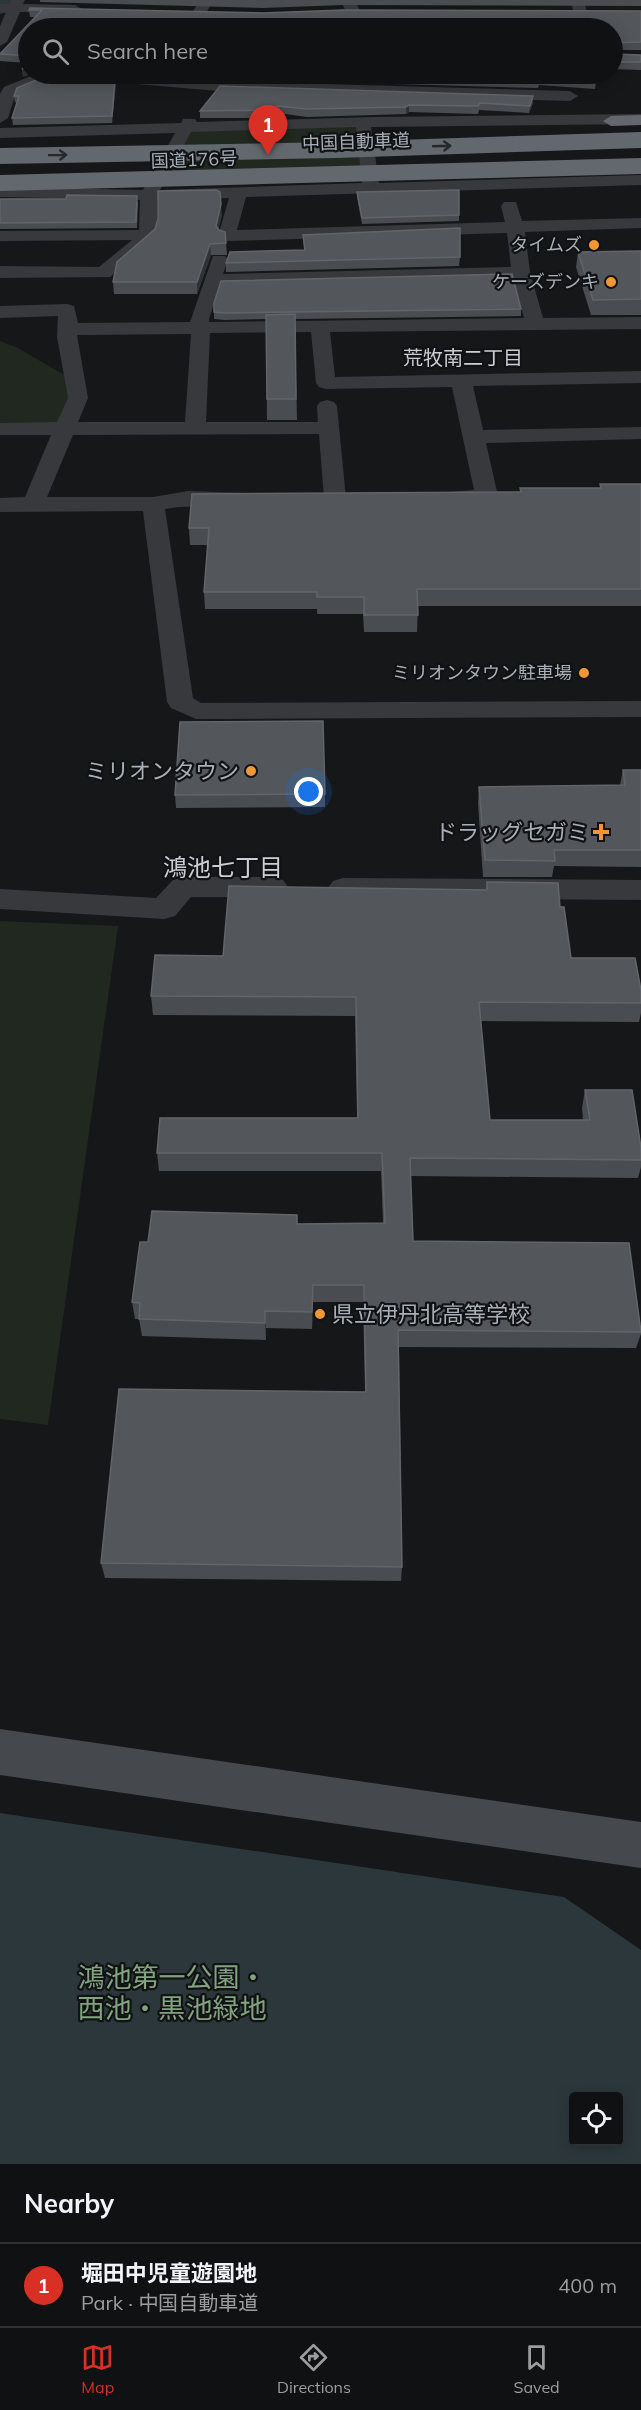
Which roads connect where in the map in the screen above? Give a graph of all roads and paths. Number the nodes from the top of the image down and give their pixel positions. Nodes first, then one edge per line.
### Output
1 (17, 4) edge
2 (61, 4) edge
3 (355, 7) edge
4 (0, 8) edge
5 (206, 8) edge
6 (94, 10) edge
7 (332, 11) edge
8 (183, 12) edge
9 (0, 42) edge
10 (24, 84) edge
11 (221, 84) edge
12 (265, 84) edge
13 (328, 84) edge
14 (463, 84) edge
15 (327, 90) junction
16 (386, 90) junction
17 (469, 93) junction
18 (585, 97) dead end
19 (0, 118) edge
20 (641, 119) edge
21 (368, 122) junction
22 (185, 126) junction
23 (641, 127) edge
24 (0, 133) edge
25 (641, 140) edge
26 (0, 143) edge
27 (641, 152) edge
28 (0, 156) edge
29 (641, 166) edge
30 (0, 169) edge
31 (641, 175) edge
32 (641, 180) edge
33 (0, 184) edge
34 (506, 185) junction
35 (370, 189) junction
36 (0, 192) edge
37 (111, 194) junction
38 (239, 194) junction
39 (149, 195) junction
40 (641, 223) edge
41 (514, 227) junction
42 (99, 235) junction
43 (146, 235) junction
44 (0, 236) edge
45 (227, 236) junction
46 (521, 272) junction
47 (0, 273) edge
48 (103, 273) junction
49 (213, 280) junction
50 (0, 312) edge
51 (68, 320) junction
52 (536, 323) junction
53 (641, 323) edge
54 (320, 327) junction
55 (201, 328) junction
56 (641, 377) edge
57 (461, 381) junction
58 (326, 383) junction
59 (195, 428) junction
60 (329, 428) junction
61 (0, 429) edge
62 (63, 429) junction
63 (474, 437) junction
64 (639, 440) edge
65 (511, 495) edge
66 (487, 496) junction
67 (256, 498) edge
68 (312, 498) edge
69 (424, 498) edge
70 (0, 504) edge
71 (33, 504) junction
72 (153, 504) junction
73 (641, 709) edge
74 (641, 891) edge
75 (0, 899) edge
76 (0, 1752) edge
77 (641, 1845) edge

1 - 2 street
1 - 4 street
1 - 9 street
2 - 6 street
3 - 7 street
5 - 8 street
10 - 19 street
11 - 22 street
12 - 15 street
13 - 15 street
14 - 17 street
15 - 16 street
16 - 17 street
16 - 21 street
17 - 18 street
20 - 21 street
20 - 26 highway
21 - 22 street
21 - 35 street
22 - 24 street
22 - 39 street
23 - 26 highway, 国道176号
28 -> 25 highway, 中国自動車道, bridge
27 - 30 highway, 中国自動車道
29 - 33 highway, 国道176号, bridge
31 - 33 highway, bridge
32 - 34 street
34 - 35 street
34 - 41 street
35 - 38 street
36 - 37 street
37 - 39 street
37 - 42 street
38 - 39 street
38 - 45 street
39 - 43 street
40 - 41 street
41 - 45 street
41 - 46 street
42 - 43 street
42 - 44 street
43 - 48 street
45 - 49 street
46 - 49 street
46 - 52 street
47 - 48 street
48 - 51 street
49 - 55 street
50 - 51 street
51 - 55 street
51 - 62 street
52 - 53 street
52 - 54 street
54 - 55 street
54 - 58 street
55 - 59 street
56 - 57 street
57 - 58 street
57 - 63 street
58 - 60 street
59 - 60 street
59 - 62 street
60 - 68 street
61 - 62 street
62 - 71 street
63 - 64 street
63 - 66 street
65 - 66 street
66 - 69 street
67 - 72 street
70 - 71 street
71 - 72 street
72 - 73 street
74 - 75 street
76 - 77 street

